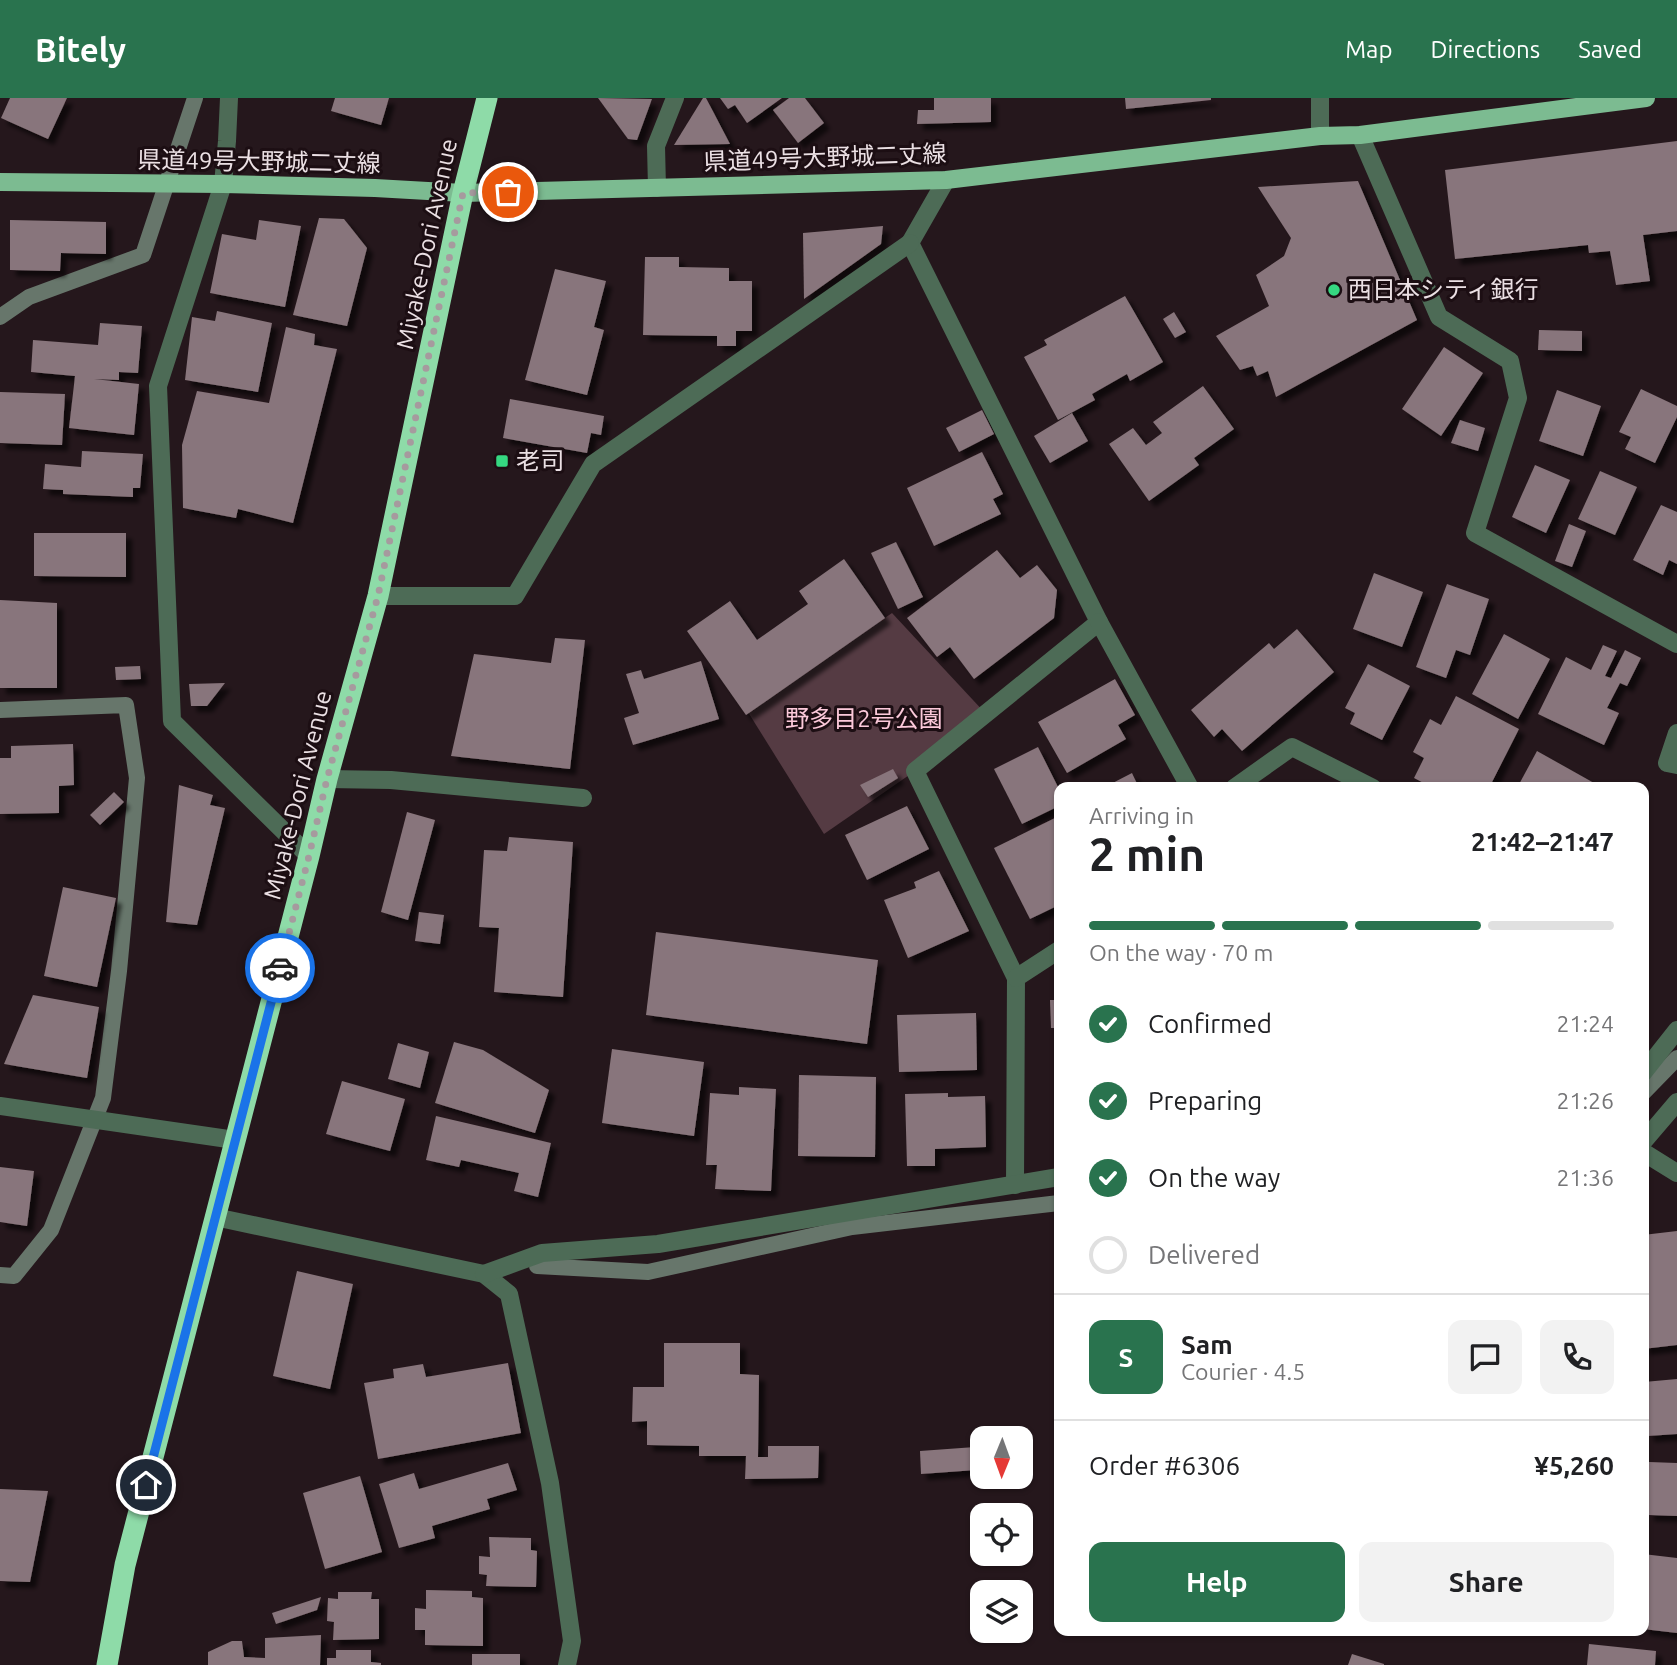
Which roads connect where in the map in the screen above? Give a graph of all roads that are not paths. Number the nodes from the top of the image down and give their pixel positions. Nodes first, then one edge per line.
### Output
1 (229, 98) edge
2 (487, 98) edge
3 (675, 98) edge
4 (1321, 98) edge
5 (1646, 98) edge
6 (1614, 100) edge
7 (1360, 135) junction
8 (1320, 136) junction
9 (946, 180) junction
10 (0, 182) edge
11 (223, 184) junction
12 (657, 188) junction
13 (463, 193) junction
14 (910, 243) junction
15 (378, 596) junction
16 (1099, 622) junction
17 (1677, 644) edge
18 (1677, 733) edge
19 (1677, 765) edge
20 (327, 779) junction
21 (1187, 782) edge
22 (1242, 782) edge
23 (1361, 782) edge
24 (583, 798) dead end
25 (309, 856) junction
26 (1054, 953) edge
27 (1016, 978) junction
28 (1677, 1030) edge
29 (1649, 1065) edge
30 (1677, 1101) edge
31 (0, 1106) edge
32 (1649, 1135) edge
33 (235, 1140) junction
34 (1649, 1156) edge
35 (1677, 1172) edge
36 (1054, 1178) edge
37 (1015, 1185) junction
38 (215, 1217) junction
39 (484, 1274) junction
40 (107, 1665) edge
41 (566, 1665) edge

1 - 11 street
2 - 13 highway, Miyake-Dori Avenue
3 - 12 street
4 - 8 street
5 - 6 main road, 県道49号大野城二丈線
6 - 7 main road, 県道49号大野城二丈線
7 - 8 main road, 県道49号大野城二丈線
7 - 17 street
8 - 9 main road, 県道49号大野城二丈線
9 - 12 main road, 県道49号大野城二丈線
9 - 14 street
10 - 11 main road, 県道49号大野城二丈線
11 - 13 main road, 県道49号大野城二丈線
11 - 25 street
12 - 13 main road, 県道49号大野城二丈線
13 - 15 highway, Miyake-Dori Avenue
14 - 15 street
14 - 16 street
15 - 20 highway, Miyake-Dori Avenue
16 - 21 street
16 - 27 street
18 - 19 street
20 - 24 street
20 - 25 highway, Miyake-Dori Avenue
22 - 23 street
25 - 33 highway, Miyake-Dori Avenue
26 - 27 street
27 - 37 street
28 - 29 street
30 - 32 street
31 - 33 street
33 - 38 highway, Miyake-Dori Avenue
34 - 35 street
36 - 37 street
37 - 39 street
38 - 39 street
38 - 40 highway, Miyake-Dori Avenue
39 - 41 street

